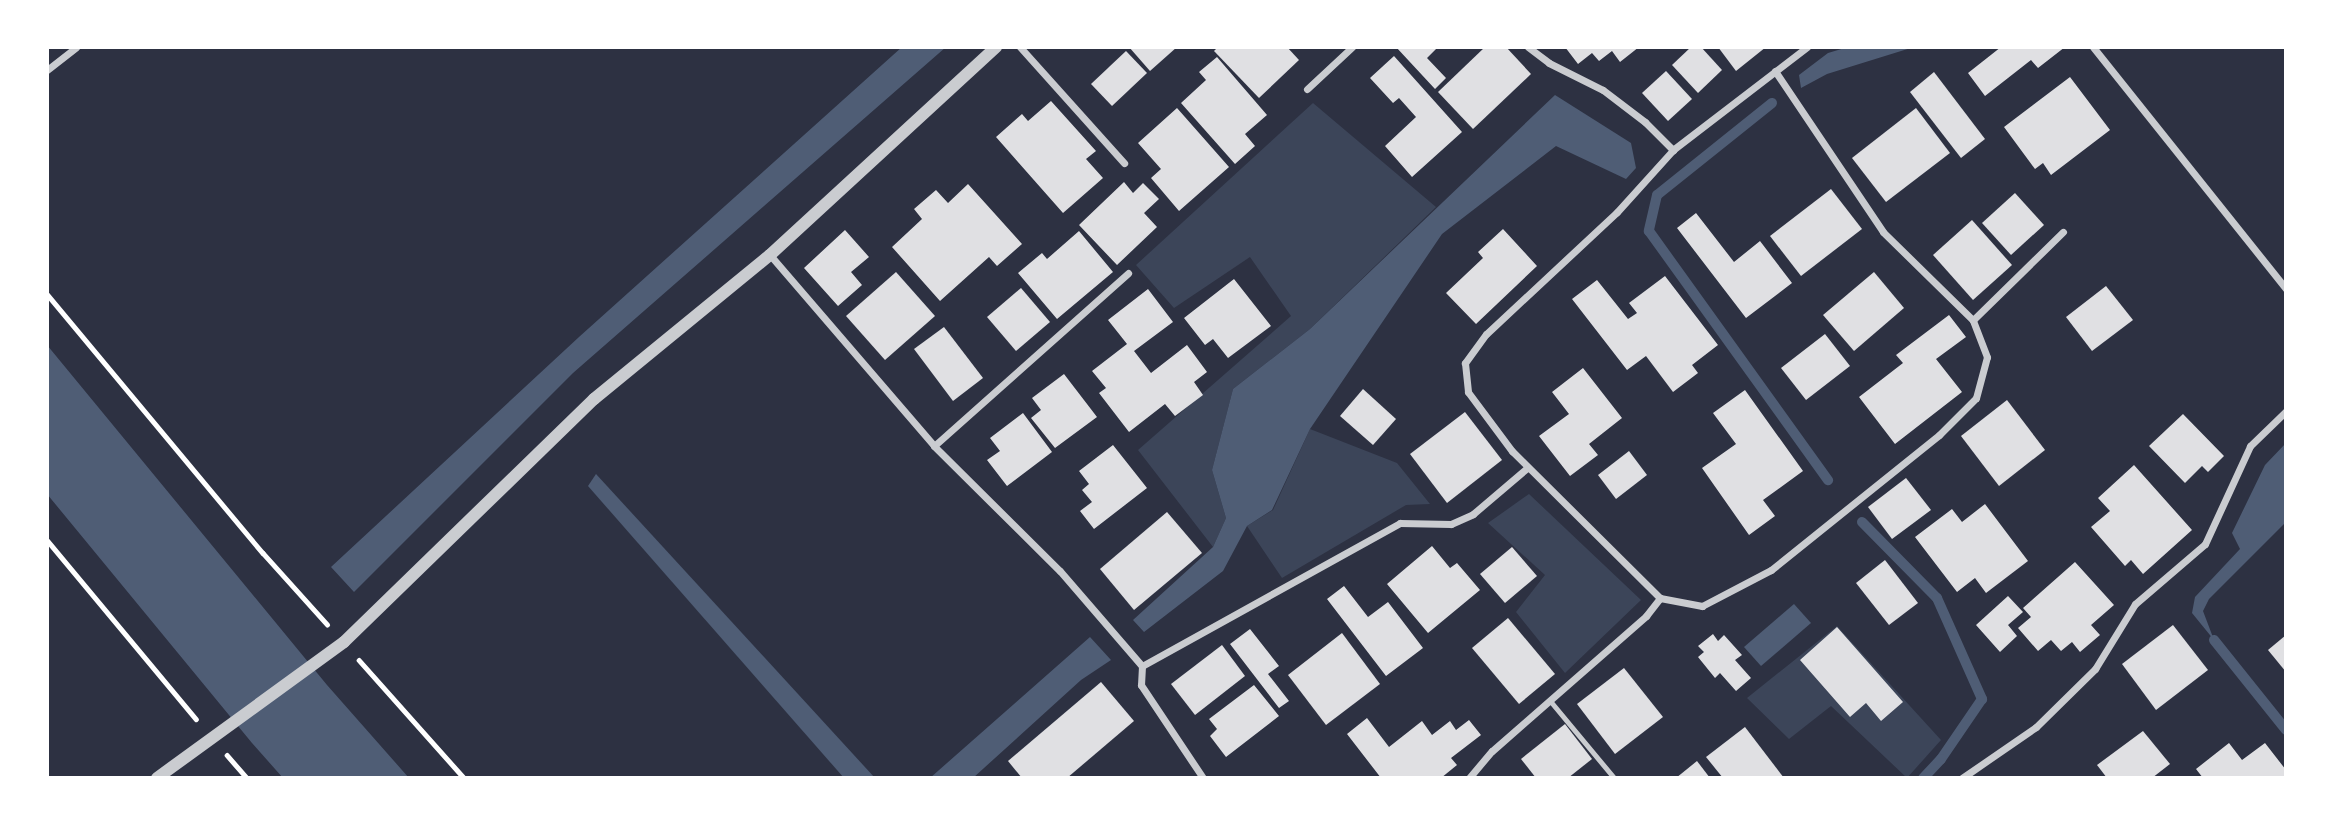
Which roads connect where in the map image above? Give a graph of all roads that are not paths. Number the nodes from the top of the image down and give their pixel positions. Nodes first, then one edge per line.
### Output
1 (76, 47) edge
2 (996, 47) edge
3 (1020, 47) edge
4 (1352, 47) edge
5 (1528, 47) edge
6 (1807, 47) edge
7 (2092, 47) edge
8 (47, 70) edge
9 (1775, 71) junction
10 (1307, 89) dead end
11 (1673, 150) junction
12 (1124, 163) dead end
13 (2063, 232) dead end
14 (770, 255) junction
15 (1128, 272) dead end
16 (2286, 289) edge
17 (1973, 320) junction
18 (2286, 411) edge
19 (934, 446) junction
20 (1527, 468) junction
21 (1660, 598) junction
22 (1142, 666) junction
23 (1551, 702) junction
24 (157, 778) edge
25 (1203, 778) edge
26 (1469, 778) edge
27 (1614, 778) edge
28 (1962, 778) edge

1 - 8 street
2 - 14 street
3 - 12 street
4 - 10 street
5 - 11 street
6 - 9 street
7 - 16 street
9 - 11 street
9 - 17 street
11 - 20 street
13 - 17 street
14 - 19 street
14 - 24 street
15 - 19 street
17 - 21 street
18 - 28 street
19 - 22 street
20 - 21 street
20 - 22 street
21 - 23 street
22 - 25 street
23 - 26 street
23 - 27 lane

